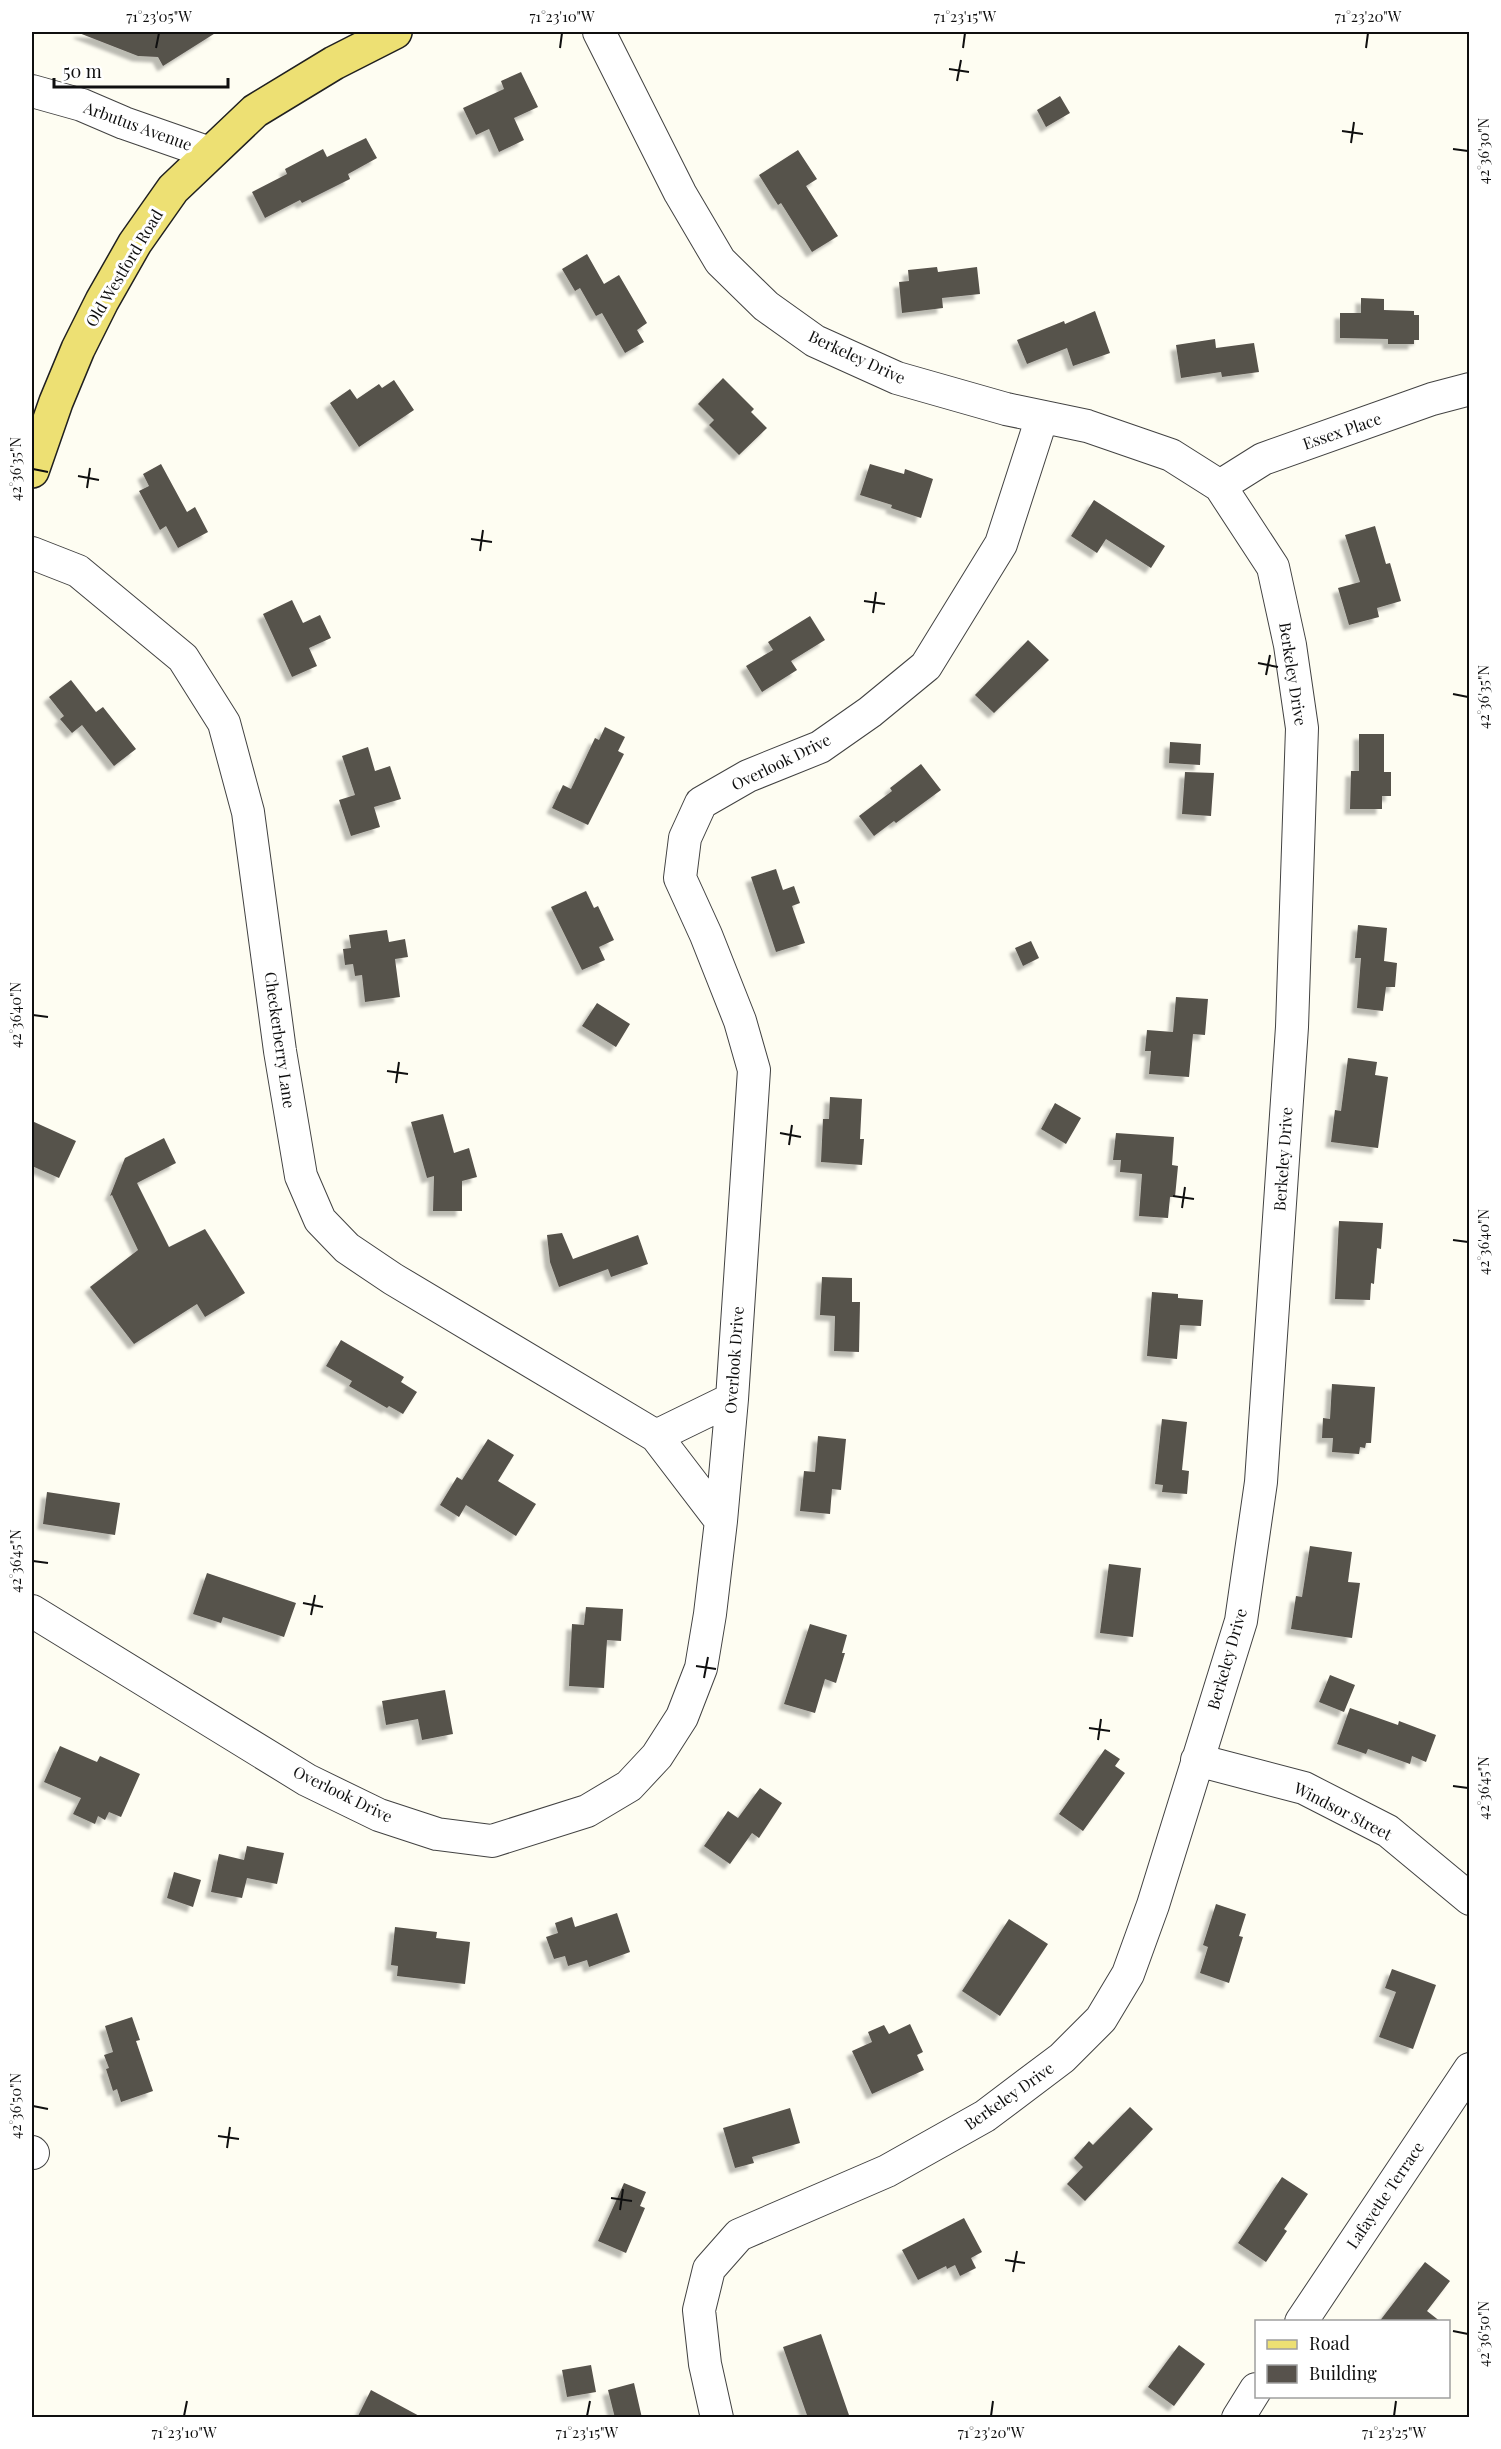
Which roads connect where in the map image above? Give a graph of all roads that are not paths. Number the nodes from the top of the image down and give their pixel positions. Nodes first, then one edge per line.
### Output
1 (395, 32) edge
2 (599, 32) edge
3 (32, 91) edge
4 (210, 153) junction
5 (1470, 389) edge
6 (1042, 417) junction
7 (32, 471) edge
8 (1221, 486) junction
9 (32, 553) edge
10 (732, 1399) junction
11 (656, 1436) junction
12 (721, 1521) junction
13 (32, 1611) edge
14 (1197, 1760) junction
15 (1470, 1899) edge
16 (1470, 2069) edge
17 (1302, 2320) edge
18 (1255, 2392) edge
19 (717, 2418) edge
20 (1238, 2418) edge

1 - 4 main road, Old Westford Road
2 - 6 street, Berkeley Drive
3 - 4 street, Arbutus Avenue
4 - 7 main road, Old Westford Road
5 - 8 street, Essex Place
6 - 8 street, Berkeley Drive
6 - 10 street, Overlook Drive
8 - 14 street, Berkeley Drive
9 - 11 street, Checkerberry Lane
10 - 11 street
10 - 12 street, Overlook Drive
11 - 12 street, Checkerberry Lane
12 - 13 street, Overlook Drive
14 - 15 street, Windsor Street
14 - 19 street, Berkeley Drive
16 - 17 street, Lafayette Terrace
18 - 20 street

